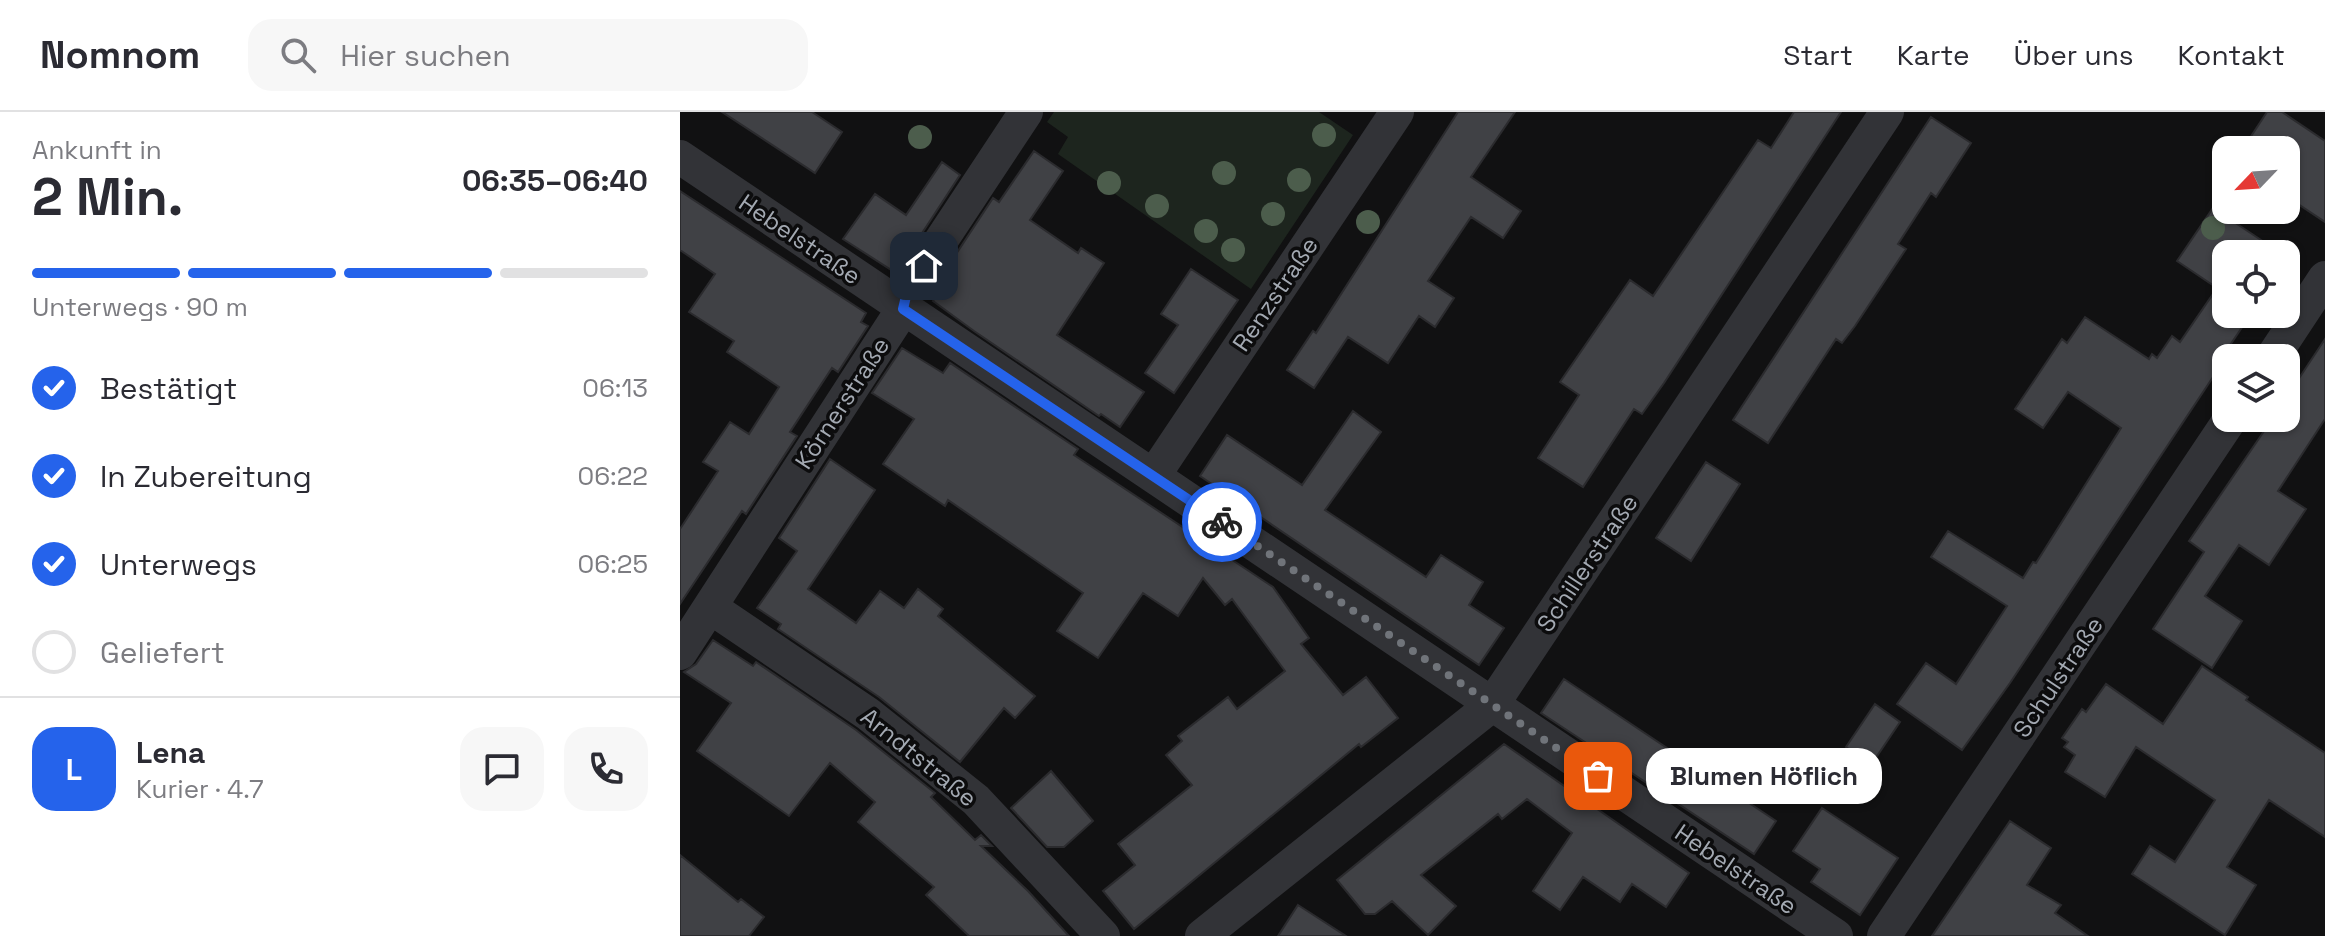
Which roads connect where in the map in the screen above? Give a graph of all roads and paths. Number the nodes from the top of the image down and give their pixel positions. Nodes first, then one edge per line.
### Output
1 (1026, 112) edge
2 (1397, 112) edge
3 (1887, 112) edge
4 (680, 157) edge
5 (2325, 278) edge
6 (903, 309) junction
7 (2281, 344) edge
8 (2222, 432) edge
9 (1154, 475) junction
10 (710, 607) junction
11 (680, 653) edge
12 (1492, 705) junction
13 (1103, 936) edge
14 (1202, 936) edge
15 (1836, 936) edge
16 (1884, 936) edge

1 - 6 street, Körnerstraße
2 - 9 street, Renzstraße
3 - 12 street, Schillerstraße
4 - 6 street, Hebelstraße
5 - 7 street
6 - 9 street, Hebelstraße
6 - 10 street, Körnerstraße
8 - 16 street, Schulstraße
9 - 12 street, Hebelstraße
10 - 11 street, Körnerstraße
10 - 13 street, Arndtstraße
12 - 14 street, Schillerstraße
12 - 15 street, Hebelstraße

